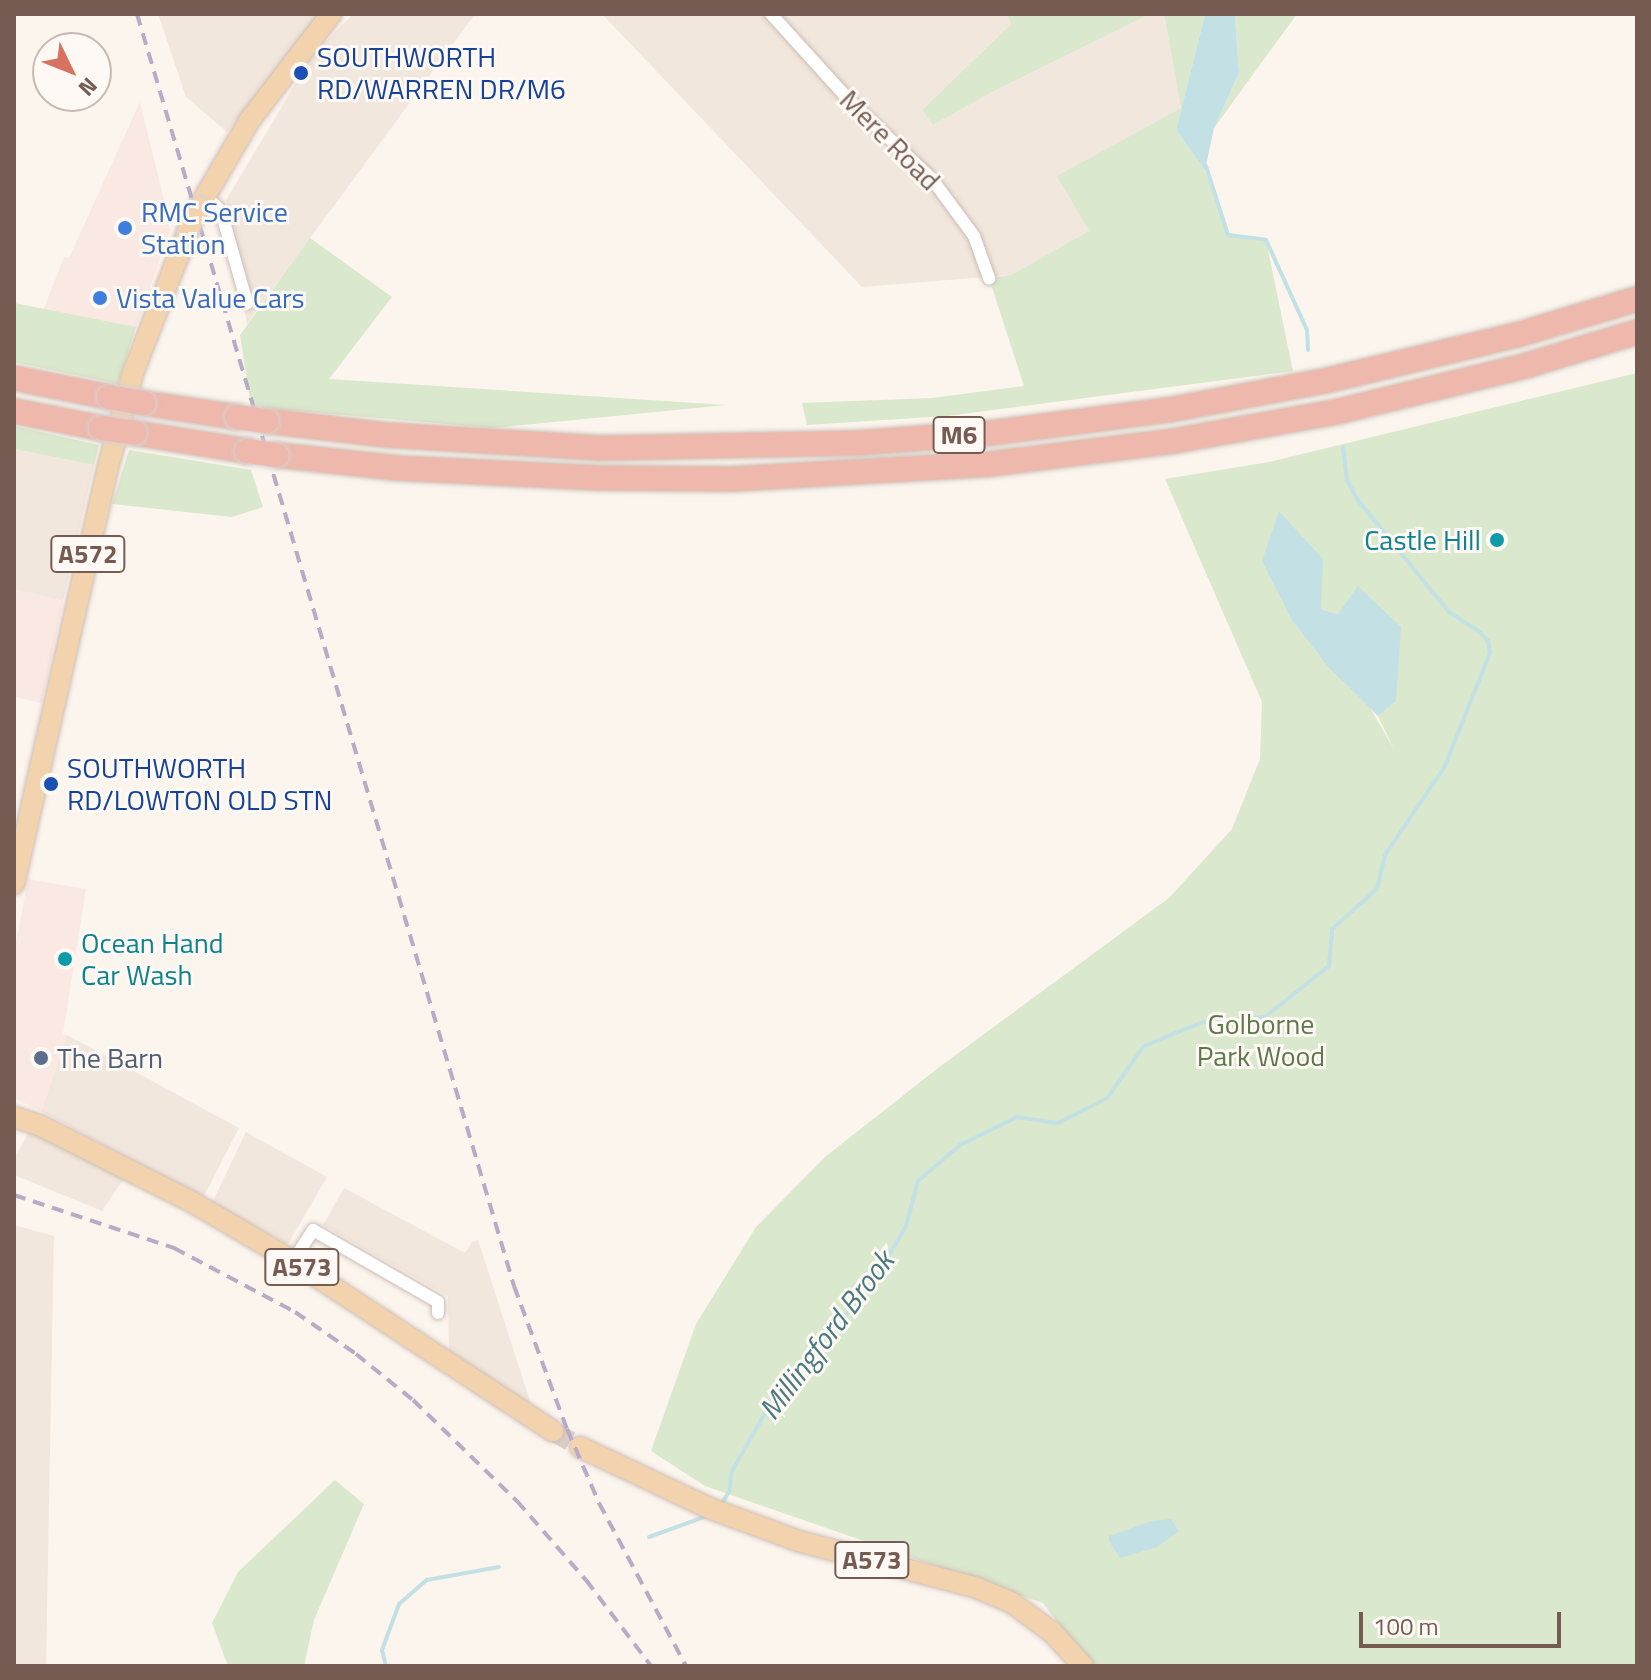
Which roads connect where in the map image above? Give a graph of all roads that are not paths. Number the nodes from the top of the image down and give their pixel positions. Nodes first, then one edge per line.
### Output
1 (331, 14) edge
2 (771, 14) edge
3 (202, 201) junction
4 (989, 278) dead end
5 (1637, 299) edge
6 (247, 303) dead end
7 (1637, 332) edge
8 (14, 378) edge
9 (14, 411) edge
10 (14, 884) edge
11 (14, 1117) edge
12 (39, 1125) junction
13 (14, 1128) edge
14 (293, 1261) junction
15 (438, 1313) dead end
16 (553, 1431) tunnel mouth
17 (580, 1447) tunnel mouth
18 (1083, 1666) edge

1 - 3 main road, A572
2 - 4 street, Mere Road
3 - 6 street
3 - 10 main road, A572, bridge
5 - 8 highway, M6, bridge
7 - 9 highway, M6, bridge
11 - 12 main road, A573
12 - 13 main road
12 - 14 main road, A573
14 - 15 street
14 - 16 main road, A573
17 - 18 main road, A573

